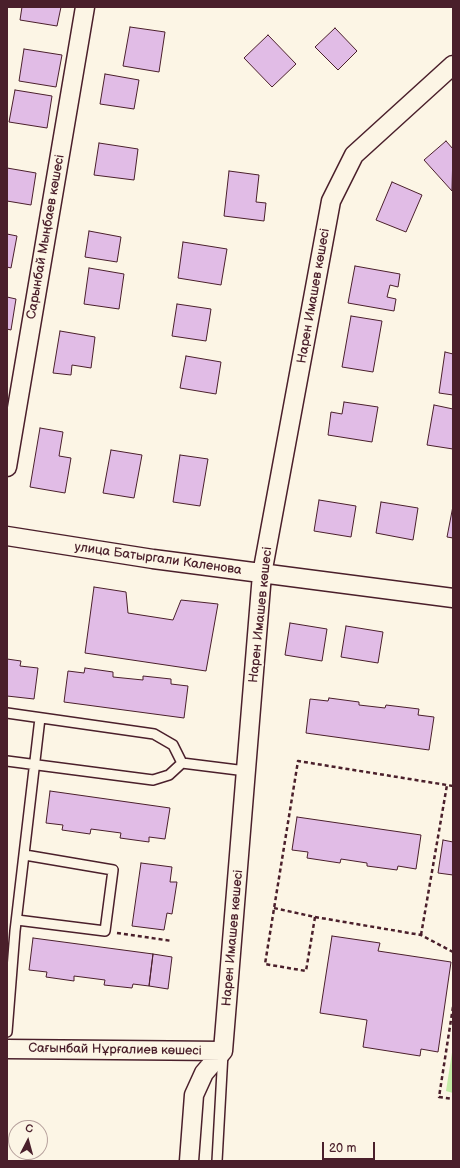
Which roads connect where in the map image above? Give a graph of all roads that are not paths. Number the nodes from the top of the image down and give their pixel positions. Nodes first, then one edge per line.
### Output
1 (85, 7) edge
2 (453, 66) edge
3 (7, 467) edge
4 (7, 536) edge
5 (262, 574) junction
6 (453, 598) edge
7 (7, 713) edge
8 (40, 718) junction
9 (7, 761) edge
10 (182, 763) junction
11 (35, 764) junction
12 (246, 771) junction
13 (25, 855) junction
14 (17, 920) junction
15 (7, 1032) edge
16 (7, 1049) edge
17 (223, 1052) junction
18 (189, 1161) edge
19 (217, 1161) edge

1 - 3 street, Сарынбай Мыңбаев көшесі
2 - 5 street, Нарен Имашев көшесi
4 - 5 street, улица Батыргали Каленова
5 - 6 street, улица Батыргали Каленова
5 - 12 street, Нарен Имашев көшесi
7 - 8 lane
8 - 10 lane
8 - 11 lane
9 - 11 lane
10 - 11 lane
10 - 12 lane
11 - 13 lane
12 - 17 street, Нарен Имашев көшесi
13 - 14 lane
13 - 14 lane
14 - 15 lane
16 - 17 street, Сағынбай Нұрғалиев көшесі
17 - 18 street
17 - 19 lane

